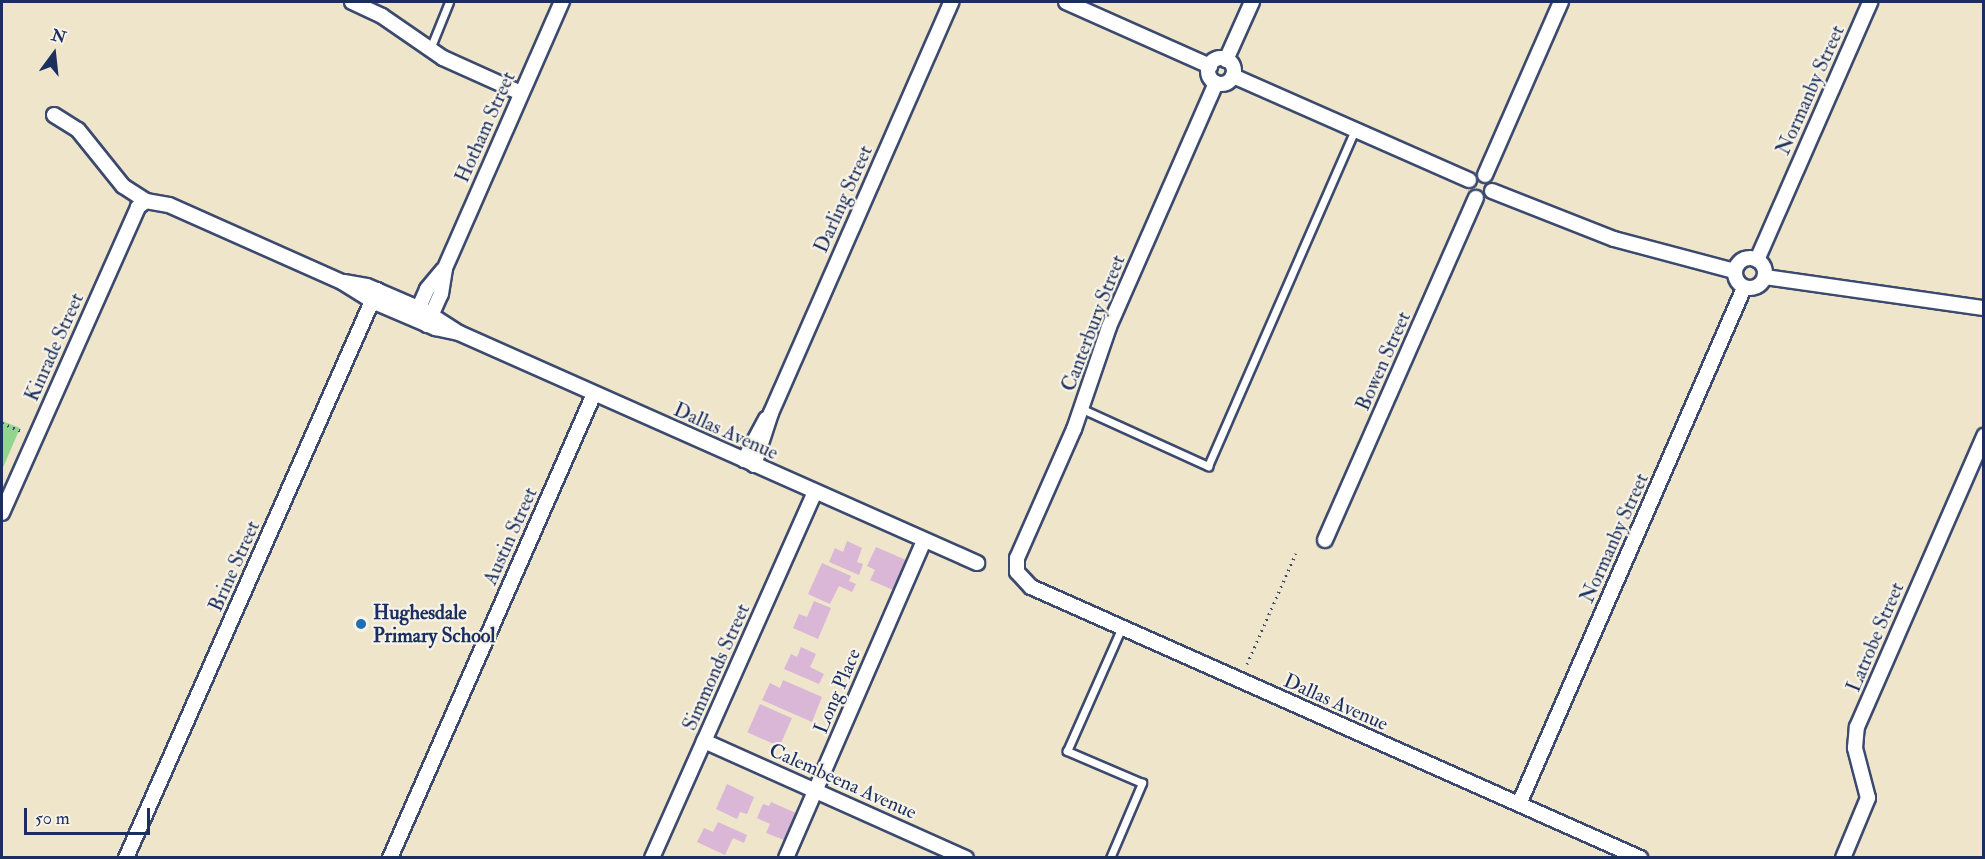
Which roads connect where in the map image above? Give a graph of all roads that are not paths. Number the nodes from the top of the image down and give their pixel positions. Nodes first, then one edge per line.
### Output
1 (352, 2) edge
2 (449, 2) edge
3 (562, 2) edge
4 (951, 2) edge
5 (1066, 2) edge
6 (1252, 2) edge
7 (1561, 2) edge
8 (1870, 2) edge
9 (430, 51) junction
10 (1226, 60) junction
11 (1210, 66) junction
12 (1233, 75) junction
13 (1216, 83) junction
14 (521, 93) junction
15 (54, 116) dead end
16 (1354, 132) junction
17 (1485, 174) junction
18 (1469, 180) junction
19 (1492, 191) junction
20 (1476, 198) junction
21 (146, 201) junction
22 (1757, 260) junction
23 (445, 268) junction
24 (1734, 271) junction
25 (1765, 277) junction
26 (1744, 288) junction
27 (374, 295) junction
28 (1983, 308) edge
29 (416, 314) junction
30 (430, 320) junction
31 (594, 394) junction
32 (1080, 408) junction
33 (1983, 436) edge
34 (749, 462) junction
35 (814, 492) junction
36 (2, 513) edge
37 (1325, 540) dead end
38 (924, 541) junction
39 (977, 563) dead end
40 (1020, 578) joint
41 (1122, 627) junction
42 (704, 741) junction
43 (816, 790) junction
44 (1519, 804) junction
45 (126, 858) edge
46 (390, 858) edge
47 (652, 858) edge
48 (786, 858) edge
49 (966, 858) edge
50 (1110, 858) edge
51 (1640, 858) edge
52 (1843, 858) edge

1 - 9 street
2 - 9 lane
3 - 14 street, Hotham Street
4 - 34 street, Darling Street
5 - 11 street
6 - 10 street
7 - 17 street
8 - 22 street, Normanby Street
9 - 14 street
10 - 11 street
10 - 12 street
11 - 13 street
12 - 13 street
12 - 16 street
13 - 32 street, Canterbury Street
14 - 23 street, Hotham Street
15 - 21 street
16 - 18 street
16 - 32 lane
17 - 18 street
17 - 19 street
18 - 20 street
19 - 20 street
19 - 24 street
20 - 37 street, Bowen Street
21 - 27 street, Dallas Avenue
21 - 36 street, Kinrade Street
22 - 24 street
22 - 25 street
23 - 29 street, Hotham Street
23 - 30 street, Hotham Street
24 - 26 street
25 - 26 street
25 - 28 street
26 - 44 street, Normanby Street
27 - 29 street, Dallas Avenue
27 - 45 street, Brine Street
29 - 30 street, Dallas Avenue
30 - 31 street, Dallas Avenue
31 - 34 street, Dallas Avenue
31 - 46 street, Austin Street
32 - 40 street, Canterbury Street
33 - 52 street, Latrobe Street
34 - 35 street, Dallas Avenue
35 - 38 street, Dallas Avenue
35 - 42 street, Simmonds Street
38 - 39 street, Dallas Avenue
38 - 43 street, Long Place
40 - 41 street, Dallas Avenue
41 - 44 street, Dallas Avenue
41 - 50 lane
42 - 43 street, Calembeena Avenue
42 - 47 street, Simmonds Street
43 - 48 street, Long Place
43 - 49 street, Calembeena Avenue
44 - 51 street, Dallas Avenue

